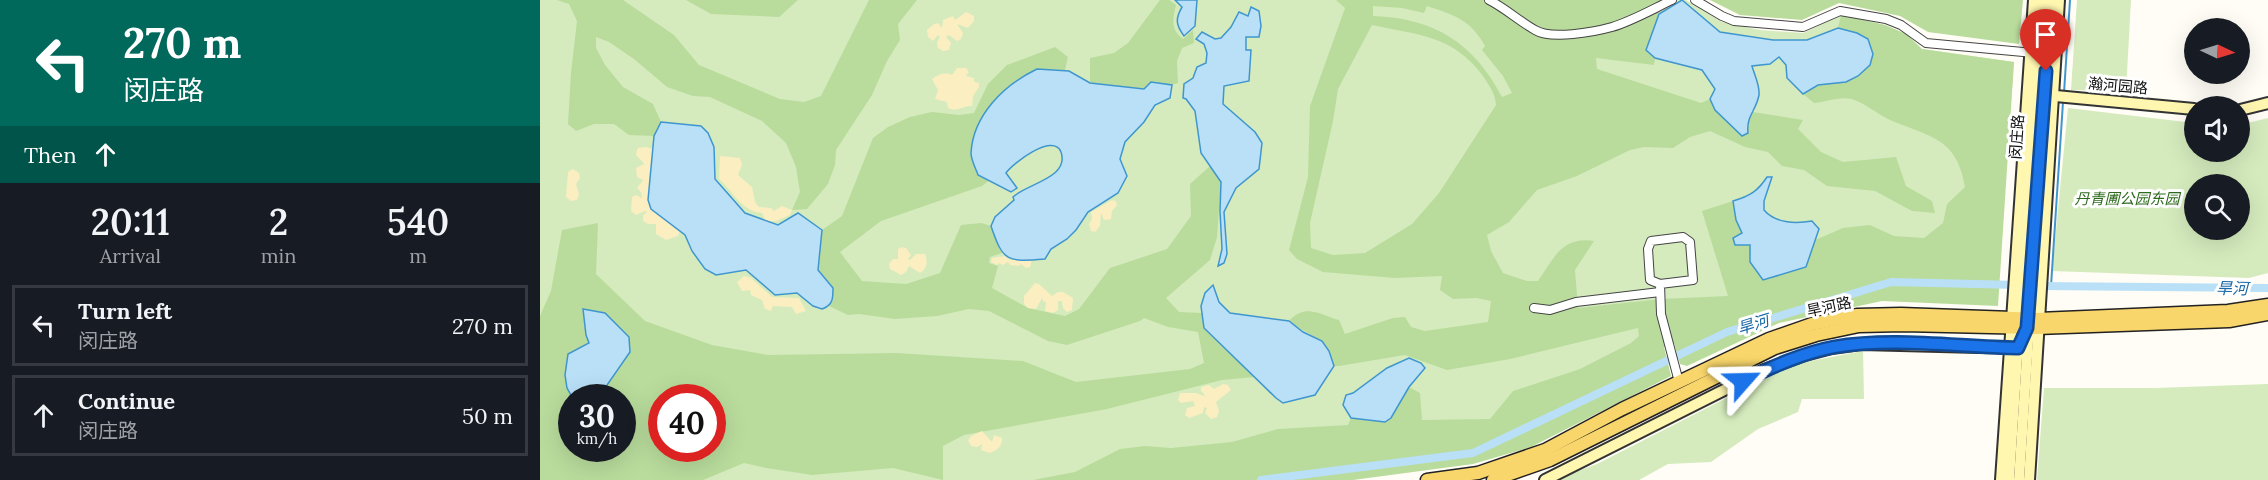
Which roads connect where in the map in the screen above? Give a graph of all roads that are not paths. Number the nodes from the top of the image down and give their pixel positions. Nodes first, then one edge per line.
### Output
1 (1489, 0) edge
2 (1672, 0) edge
3 (1695, 0) edge
4 (2034, 0) edge
5 (2042, 0) edge
6 (2050, 0) edge
7 (2059, 0) edge
8 (2034, 53) junction
9 (2056, 96) junction
10 (2268, 104) edge
11 (2184, 108) edge
12 (2250, 108) edge
13 (2027, 277) junction
14 (1660, 288) junction
15 (2026, 303) junction
16 (2268, 304) edge
17 (1534, 308) dead end
18 (2268, 314) edge
19 (2024, 324) junction
20 (2014, 348) junction
21 (1678, 378) junction
22 (1461, 478) edge
23 (2019, 479) edge
24 (1427, 480) edge
25 (1493, 480) edge
26 (1545, 480) edge
27 (2001, 480) edge

1 - 2 street
3 - 8 street
4 - 8 street, 闵庄路
5 - 8 street, 闵庄路
6 - 9 street, 闵庄路
7 - 9 street, 闵庄路
8 - 9 street
8 - 13 street, 闵庄路
9 - 11 street, 瀚河园路
9 - 13 street, 闵庄路
10 - 12 street
13 - 15 street
13 - 15 street
14 - 14 street
14 - 17 street
14 - 21 street
15 - 19 street
15 - 19 street
16 - 19 main road, 旱河路
18 - 19 main road, 旱河路
19 - 20 street
19 - 20 street
19 - 21 main road, 旱河路
19 - 23 street
19 - 23 street
19 - 25 main road, 旱河路
20 - 23 street
20 - 26 street
20 - 27 street
21 - 22 main road, 旱河路
22 - 24 main road, 旱河路

